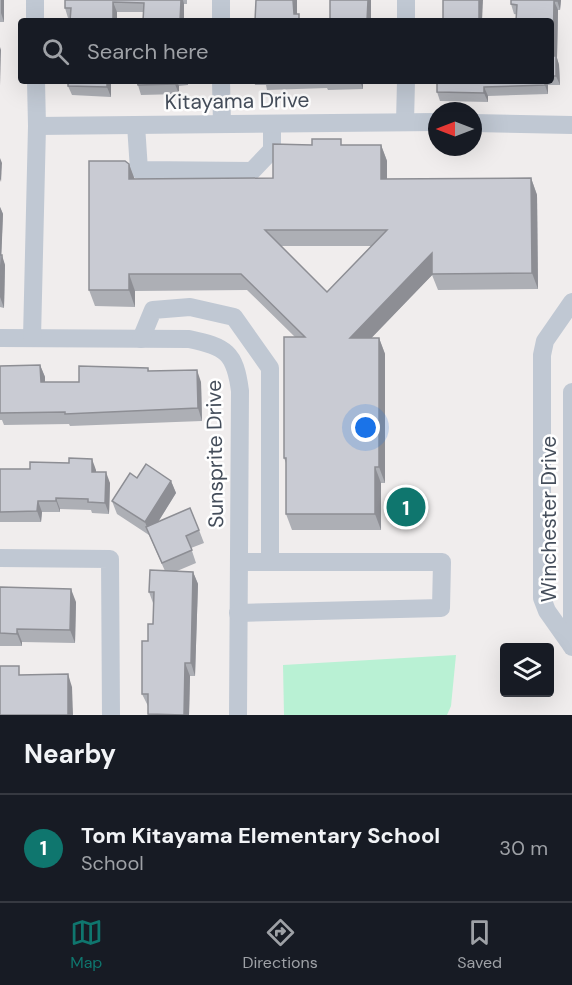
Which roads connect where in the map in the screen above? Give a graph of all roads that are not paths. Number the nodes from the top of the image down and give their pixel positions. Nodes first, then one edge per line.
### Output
1 (35, 0) edge
2 (221, 0) edge
3 (406, 0) edge
4 (35, 18) edge
5 (221, 18) edge
6 (406, 18) edge
7 (36, 84) edge
8 (221, 84) edge
9 (406, 84) edge
10 (405, 122) junction
11 (428, 122) edge
12 (482, 123) edge
13 (222, 124) junction
14 (272, 124) junction
15 (136, 125) junction
16 (572, 125) edge
17 (37, 126) junction
18 (572, 302) edge
19 (0, 338) edge
20 (32, 338) junction
21 (141, 339) junction
22 (572, 392) edge
23 (0, 558) edge
24 (239, 562) junction
25 (270, 562) junction
26 (238, 613) junction
27 (571, 646) edge
28 (111, 715) edge
29 (238, 715) edge

1 - 4 street
2 - 5 street
3 - 6 street
7 - 17 street
8 - 13 street
9 - 10 street
10 - 11 street, Kitayama Drive
10 - 14 street, Kitayama Drive
12 - 16 street
13 - 14 street, Kitayama Drive
13 - 15 street, Kitayama Drive
14 - 15 street
15 - 17 street, Kitayama Drive
17 - 20 street
18 - 27 street
19 - 20 street, Sunsprite Drive
20 - 21 street, Sunsprite Drive
21 - 24 street, Sunsprite Drive
21 - 25 street
22 - 27 street, Winchester Drive
23 - 28 street
24 - 25 street
24 - 26 street, Sunsprite Drive
25 - 26 street
26 - 29 street, Sunsprite Drive

